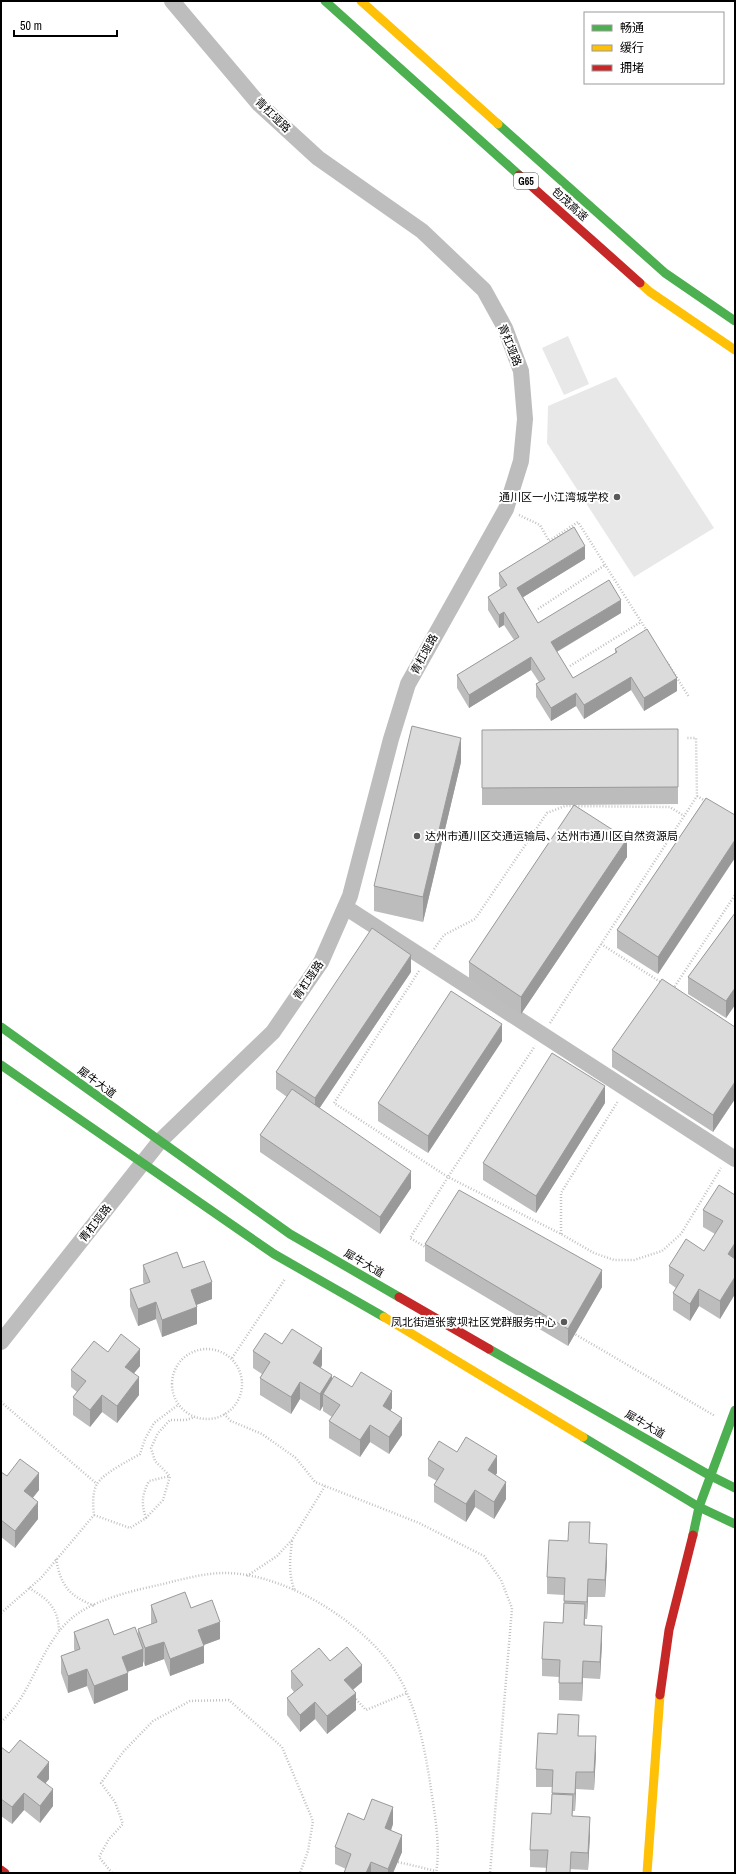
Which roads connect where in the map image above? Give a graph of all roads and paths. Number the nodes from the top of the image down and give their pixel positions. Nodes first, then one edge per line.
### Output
1 (172, 1) edge
2 (325, 1) edge
3 (361, 1) edge
4 (735, 321) edge
5 (735, 350) edge
6 (506, 509) junction
7 (605, 565) junction
8 (538, 609) dead end
9 (642, 622) junction
10 (649, 635) edge
11 (665, 660) edge
12 (570, 666) dead end
13 (689, 697) dead end
14 (697, 796) dead end
15 (710, 804) edge
16 (684, 816) dead end
17 (735, 895) edge
18 (345, 907) junction
19 (601, 944) dead end
20 (426, 960) junction
21 (673, 990) junction
22 (679, 994) edge
23 (1, 1027) edge
24 (1, 1065) edge
25 (626, 1088) junction
26 (160, 1141) junction
27 (732, 1157) edge
28 (142, 1164) junction
29 (561, 1234) junction
30 (430, 1250) edge
31 (294, 1265) junction
32 (566, 1329) edge
33 (1, 1342) edge
34 (232, 1358) junction
35 (1, 1402) edge
36 (178, 1405) junction
37 (735, 1410) edge
38 (224, 1414) junction
39 (195, 1417) junction
40 (730, 1424) junction
41 (709, 1475) junction
42 (170, 1476) junction
43 (97, 1484) junction
44 (325, 1486) junction
45 (735, 1488) edge
46 (699, 1507) junction
47 (94, 1515) junction
48 (146, 1518) junction
49 (735, 1524) edge
50 (292, 1540) junction
51 (56, 1559) junction
52 (246, 1576) junction
53 (29, 1588) junction
54 (295, 1592) junction
55 (95, 1606) junction
56 (1, 1613) edge
57 (59, 1630) junction
58 (350, 1692) edge
59 (407, 1693) junction
60 (1, 1722) edge
61 (398, 1862) edge
62 (1, 1870) edge
63 (436, 1872) edge
64 (5, 1873) edge
65 (112, 1873) edge
66 (300, 1873) edge
67 (490, 1873) edge
68 (647, 1873) edge

1 - 6 street, 青杠垭路
2 - 5 main road, 包茂高速 / G65
3 - 4 main road, 包茂高速 / G65
6 - 7 path
6 - 18 street, 青杠垭路
7 - 8 path
7 - 9 path
9 - 10 path
9 - 12 path
11 - 13 path
14 - 15 path
16 - 20 path
17 - 21 path
18 - 20 street
18 - 26 street, 青杠垭路
19 - 21 path
20 - 25 street
21 - 22 path
23 - 26 main road, 犀牛大道
24 - 28 main road
25 - 27 street
25 - 29 path
26 - 28 street, 青杠垭路
26 - 41 main road, 犀牛大道
27 - 29 path
28 - 31 main road
28 - 33 street, 青杠垭路
29 - 30 path
31 - 34 path
31 - 46 main road
32 - 40 path
34 - 36 path
34 - 38 path
35 - 43 path
36 - 39 path
36 - 43 path
37 - 40 main road
38 - 39 path
38 - 44 path
39 - 42 path
40 - 41 main road
41 - 45 main road, 犀牛大道
41 - 46 main road
42 - 48 path
42 - 48 path
43 - 47 path
44 - 50 path
44 - 67 path
46 - 49 main road
46 - 68 main road
47 - 48 path
47 - 51 path
50 - 52 path
50 - 54 path
51 - 53 path
51 - 55 path
52 - 54 path
52 - 55 path
53 - 56 path
53 - 57 path
54 - 59 path
55 - 57 path
57 - 60 path
58 - 59 path
59 - 63 path
61 - 63 path
62 - 64 main road
65 - 66 path

